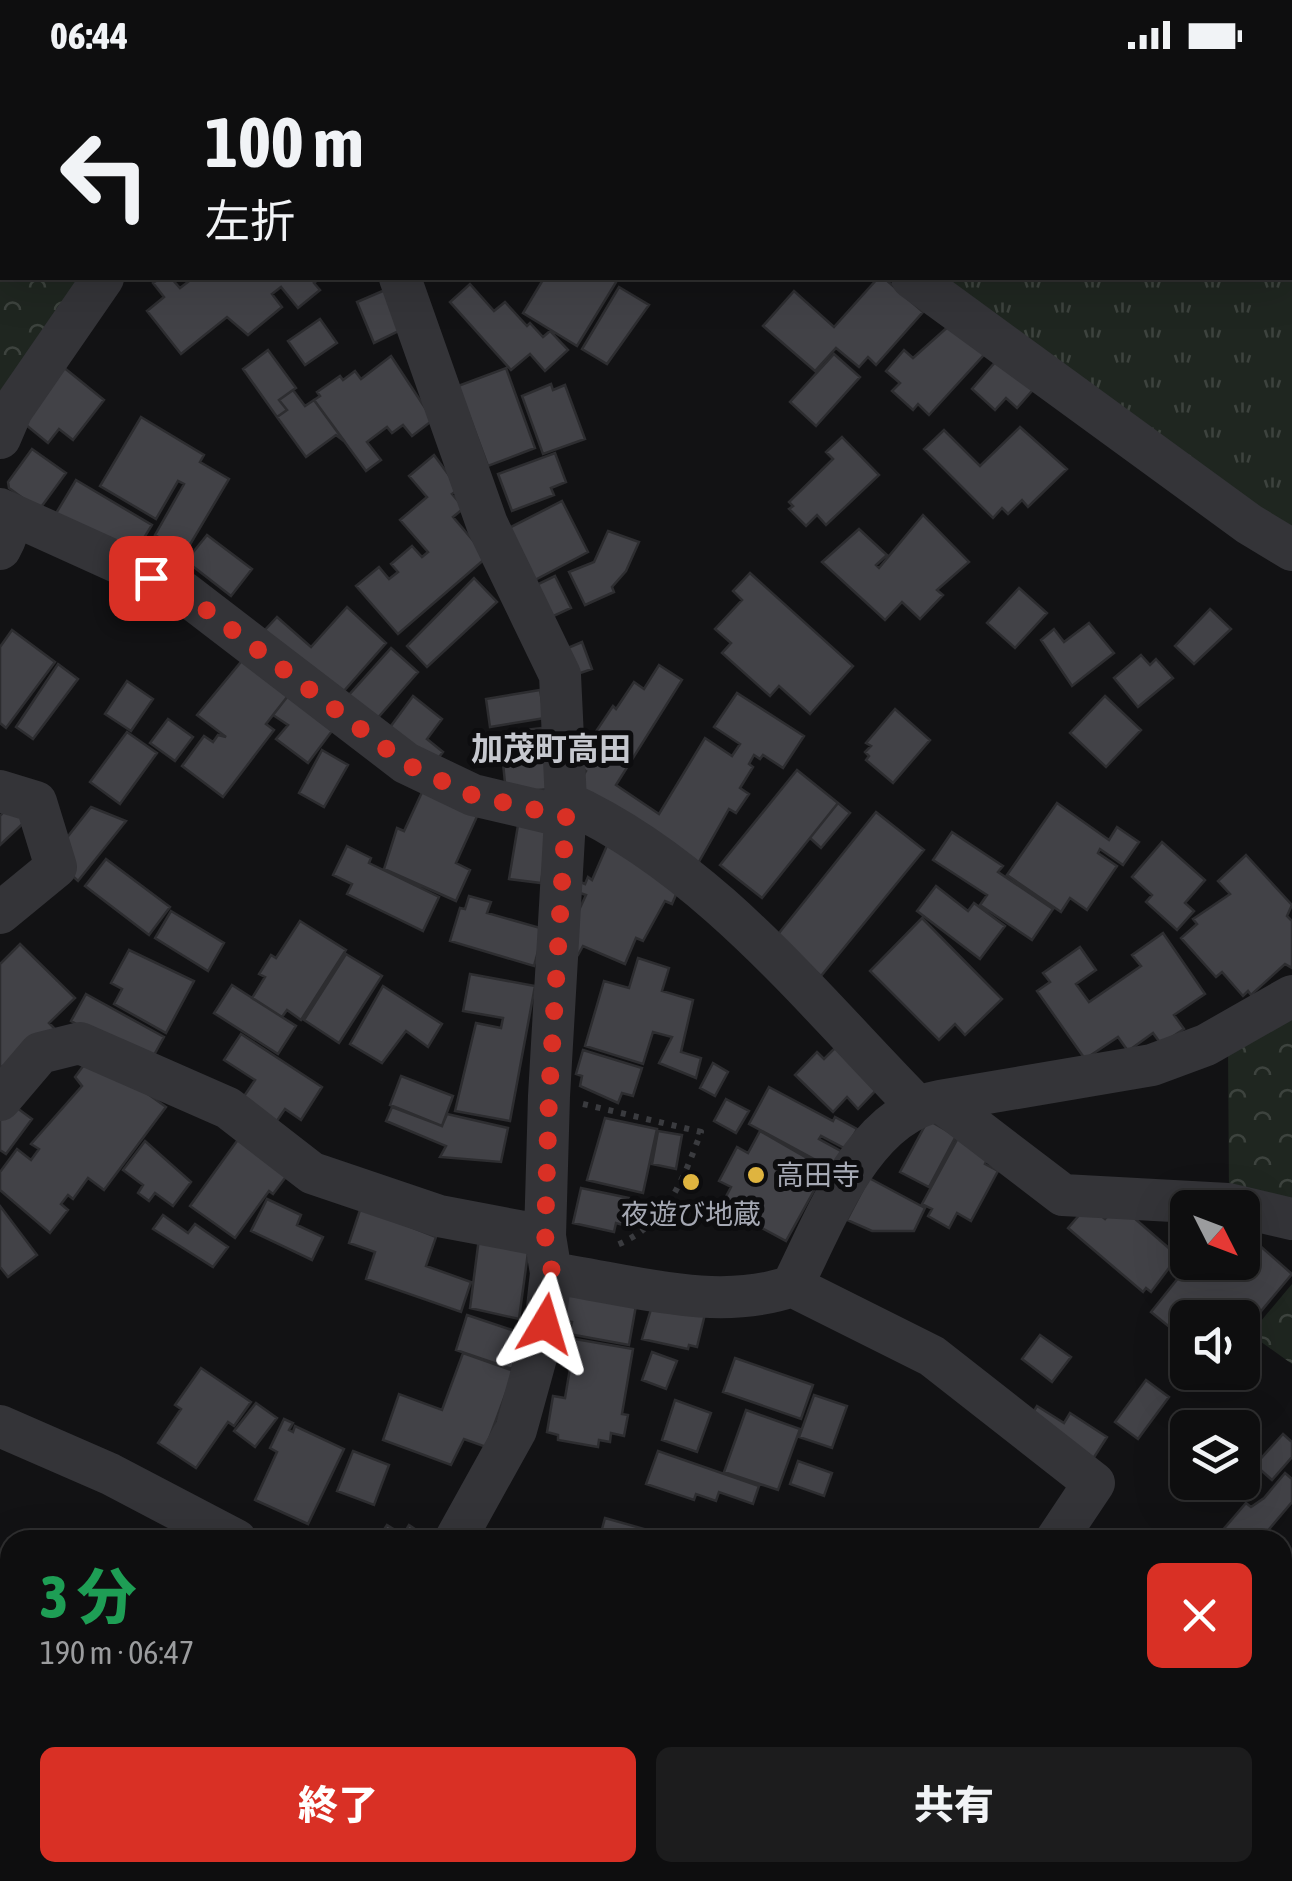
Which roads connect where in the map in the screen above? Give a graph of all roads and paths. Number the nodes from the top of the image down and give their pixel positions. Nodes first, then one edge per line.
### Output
1 (103, 280) edge
2 (401, 280) edge
3 (915, 280) edge
4 (0, 438) edge
5 (1, 531) edge
6 (1292, 550) edge
7 (0, 790) edge
8 (566, 810) junction
9 (0, 912) edge
10 (1292, 996) edge
11 (549, 1096) junction
12 (0, 1100) edge
13 (928, 1103) junction
14 (1292, 1219) edge
15 (548, 1254) junction
16 (792, 1286) junction
17 (0, 1426) edge
18 (217, 1530) edge
19 (461, 1530) edge
20 (1063, 1530) edge

1 - 4 street
2 - 8 street
3 - 6 street
5 - 8 street
7 - 9 street
8 - 11 street
8 - 13 street
10 - 13 street
11 - 15 street
11 - 15 path
12 - 15 street
13 - 14 street
13 - 16 street
15 - 16 street
15 - 19 street
16 - 20 street
17 - 18 street

